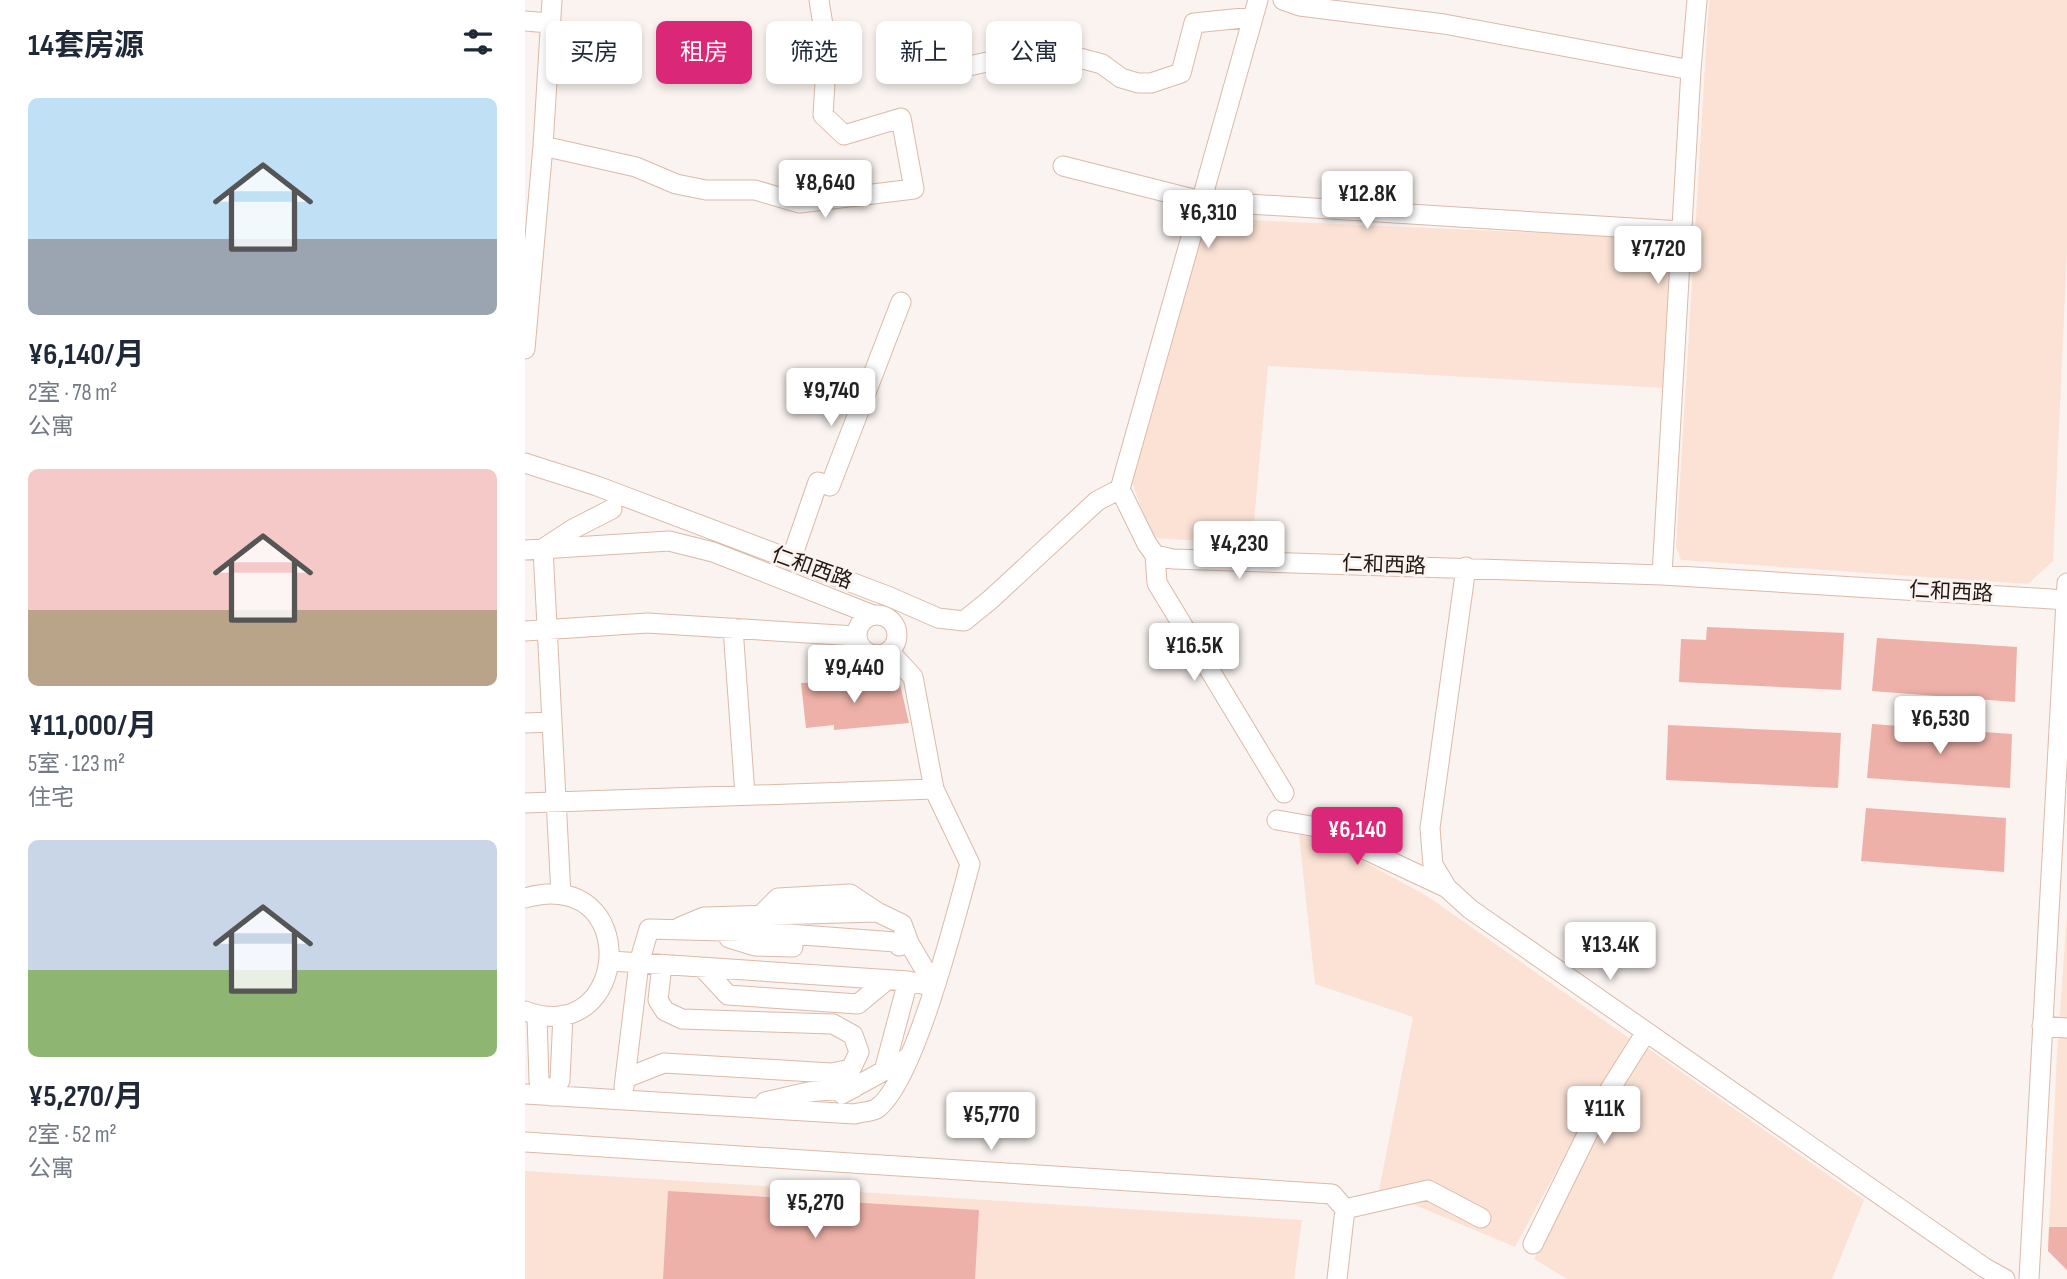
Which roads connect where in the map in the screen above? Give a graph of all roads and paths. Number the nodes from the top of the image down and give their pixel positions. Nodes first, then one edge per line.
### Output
1 (552, 0) edge
2 (819, 0) edge
3 (1283, 0) edge
4 (1697, 0) edge
5 (1255, 9) edge
6 (525, 21) edge
7 (549, 21) edge
8 (546, 23) edge
9 (972, 65) edge
10 (1691, 70) junction
11 (546, 84) edge
12 (543, 145) junction
13 (1063, 166) dead end
14 (1201, 201) junction
15 (1681, 231) junction
16 (530, 236) edge
17 (901, 302) dead end
18 (525, 346) edge
19 (525, 463) edge
20 (1120, 489) junction
21 (612, 509) dead end
22 (531, 547) edge
23 (1155, 555) junction
24 (790, 560) junction
25 (1466, 567) junction
26 (1662, 575) junction
27 (2067, 583) edge
28 (2067, 600) edge
29 (873, 615) junction
30 (733, 628) junction
31 (548, 629) junction
32 (525, 631) edge
33 (856, 636) junction
34 (889, 651) junction
35 (552, 722) junction
36 (525, 723) edge
37 (934, 789) junction
38 (1284, 793) dead end
39 (745, 795) junction
40 (556, 802) junction
41 (525, 803) edge
42 (1277, 820) dead end
43 (1447, 888) junction
44 (562, 895) junction
45 (525, 898) edge
46 (673, 930) junction
47 (909, 943) junction
48 (611, 961) junction
49 (639, 963) junction
50 (662, 965) junction
51 (908, 981) junction
52 (935, 987) junction
53 (531, 1014) edge
54 (563, 1015) junction
55 (2042, 1026) junction
56 (2067, 1028) edge
57 (1646, 1032) junction
58 (531, 1053) edge
59 (909, 1057) junction
60 (884, 1071) junction
61 (625, 1078) junction
62 (854, 1088) junction
63 (525, 1094) edge
64 (551, 1096) junction
65 (623, 1100) junction
66 (744, 1107) junction
67 (812, 1111) junction
68 (525, 1142) edge
69 (1345, 1209) junction
70 (1481, 1218) dead end
71 (1533, 1244) dead end
72 (1338, 1279) edge
73 (2005, 1279) edge
74 (2029, 1279) edge

1 - 7 street
2 - 12 street
3 - 10 street
4 - 10 street
5 - 9 street
5 - 14 street
6 - 8 street
10 - 15 street
11 - 12 street
12 - 16 street
13 - 14 street
14 - 15 street
14 - 20 street
15 - 26 street
16 - 18 street
17 - 24 street
19 - 24 street, 仁和西路
20 - 23 street
20 - 24 street, 仁和西路
21 - 22 street
22 - 29 street
22 - 31 street
23 - 25 street, 仁和西路
23 - 38 street
25 - 26 street, 仁和西路
25 - 43 street
26 - 28 street, 仁和西路
27 - 28 street
28 - 55 street
29 - 33 street
29 - 34 street
30 - 31 street
30 - 33 street
30 - 39 street
31 - 32 street
31 - 35 street
33 - 34 street
34 - 37 street
35 - 36 street
35 - 40 street
37 - 39 street
37 - 52 street
39 - 40 street
40 - 41 street
40 - 44 street
42 - 43 street
43 - 57 street
44 - 45 street
44 - 48 street
46 - 47 street
46 - 47 street
46 - 49 street
47 - 52 street
48 - 49 street
48 - 54 street
49 - 50 street
49 - 61 street
50 - 51 street
50 - 61 street
51 - 52 street
51 - 60 street
52 - 59 street
53 - 54 street
53 - 58 street
54 - 64 street
55 - 56 street
55 - 74 street
57 - 71 street
57 - 73 street
58 - 64 street
59 - 60 street
59 - 67 street
60 - 62 street
61 - 65 street
62 - 66 street
62 - 67 street
63 - 64 street
64 - 65 street
65 - 66 street
66 - 67 street
68 - 69 street
69 - 70 street
69 - 72 street

